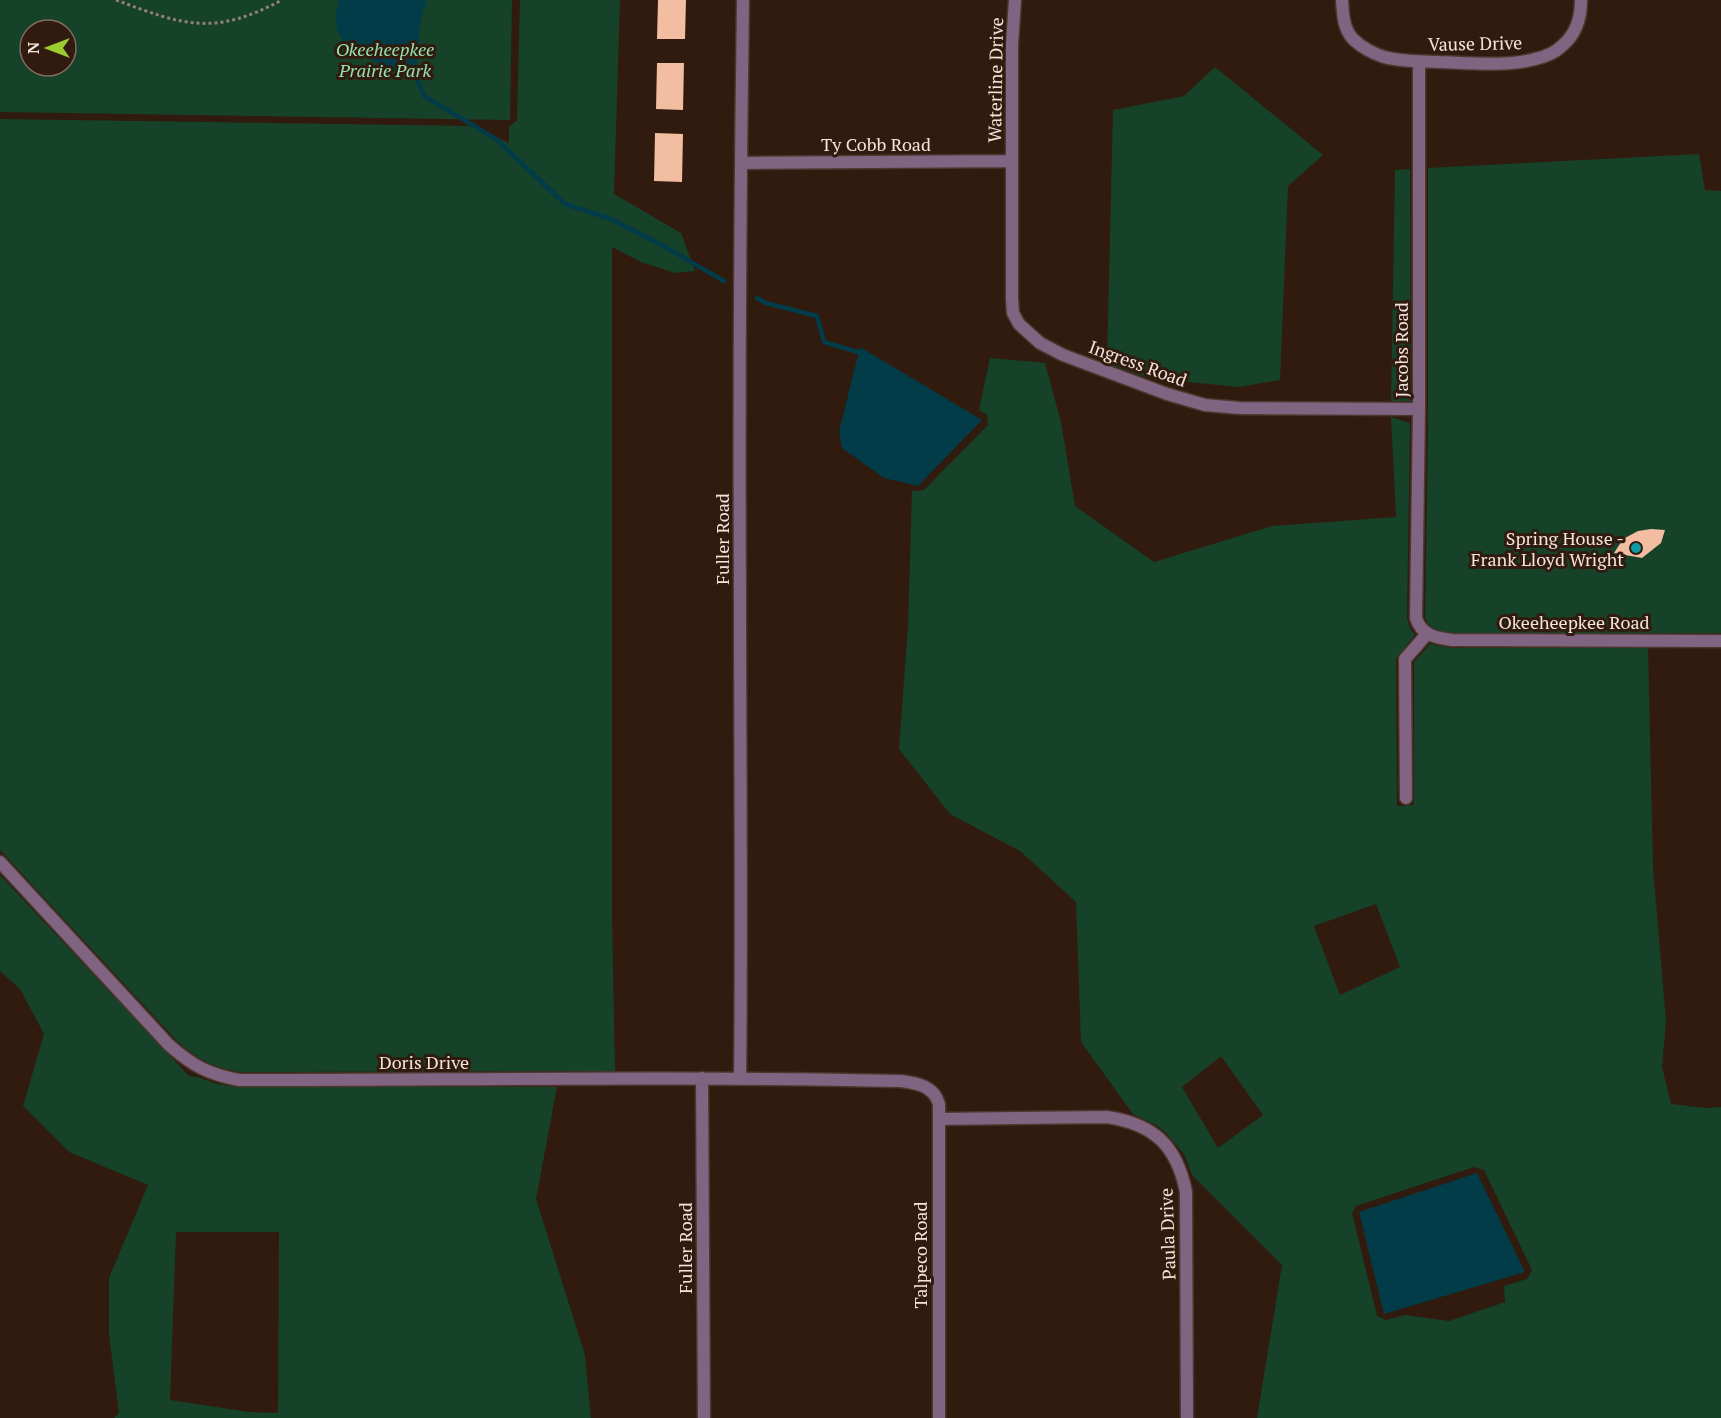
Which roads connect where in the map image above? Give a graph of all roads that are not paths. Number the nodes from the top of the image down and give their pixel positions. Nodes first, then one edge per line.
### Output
1 (743, 0) edge
2 (1015, 0) edge
3 (1342, 0) edge
4 (1581, 0) edge
5 (1419, 61) junction
6 (1011, 161) junction
7 (741, 163) junction
8 (1419, 409) junction
9 (1427, 634) junction
10 (1721, 640) edge
11 (1406, 798) dead end
12 (0, 862) edge
13 (702, 1078) junction
14 (740, 1078) junction
15 (934, 1093) joint
16 (939, 1119) junction
17 (704, 1418) edge
18 (939, 1418) edge
19 (1187, 1418) edge

1 - 7 street, Fuller Road
2 - 6 street, Waterline Drive
3 - 5 street, Vause Drive
4 - 5 street, Vause Drive
5 - 8 street, Jacobs Road
6 - 7 street, Ty Cobb Road
6 - 8 street, Ingress Road
7 - 14 street, Fuller Road
8 - 9 street, Jacobs Road
9 - 10 street, Okeeheepkee Road
9 - 11 street
12 - 13 street, Doris Drive
13 - 14 street, Doris Drive
13 - 17 street, Fuller Road
14 - 15 street, Doris Drive
15 - 16 street, Talpeco Road
16 - 18 street, Talpeco Road
16 - 19 street, Paula Drive

